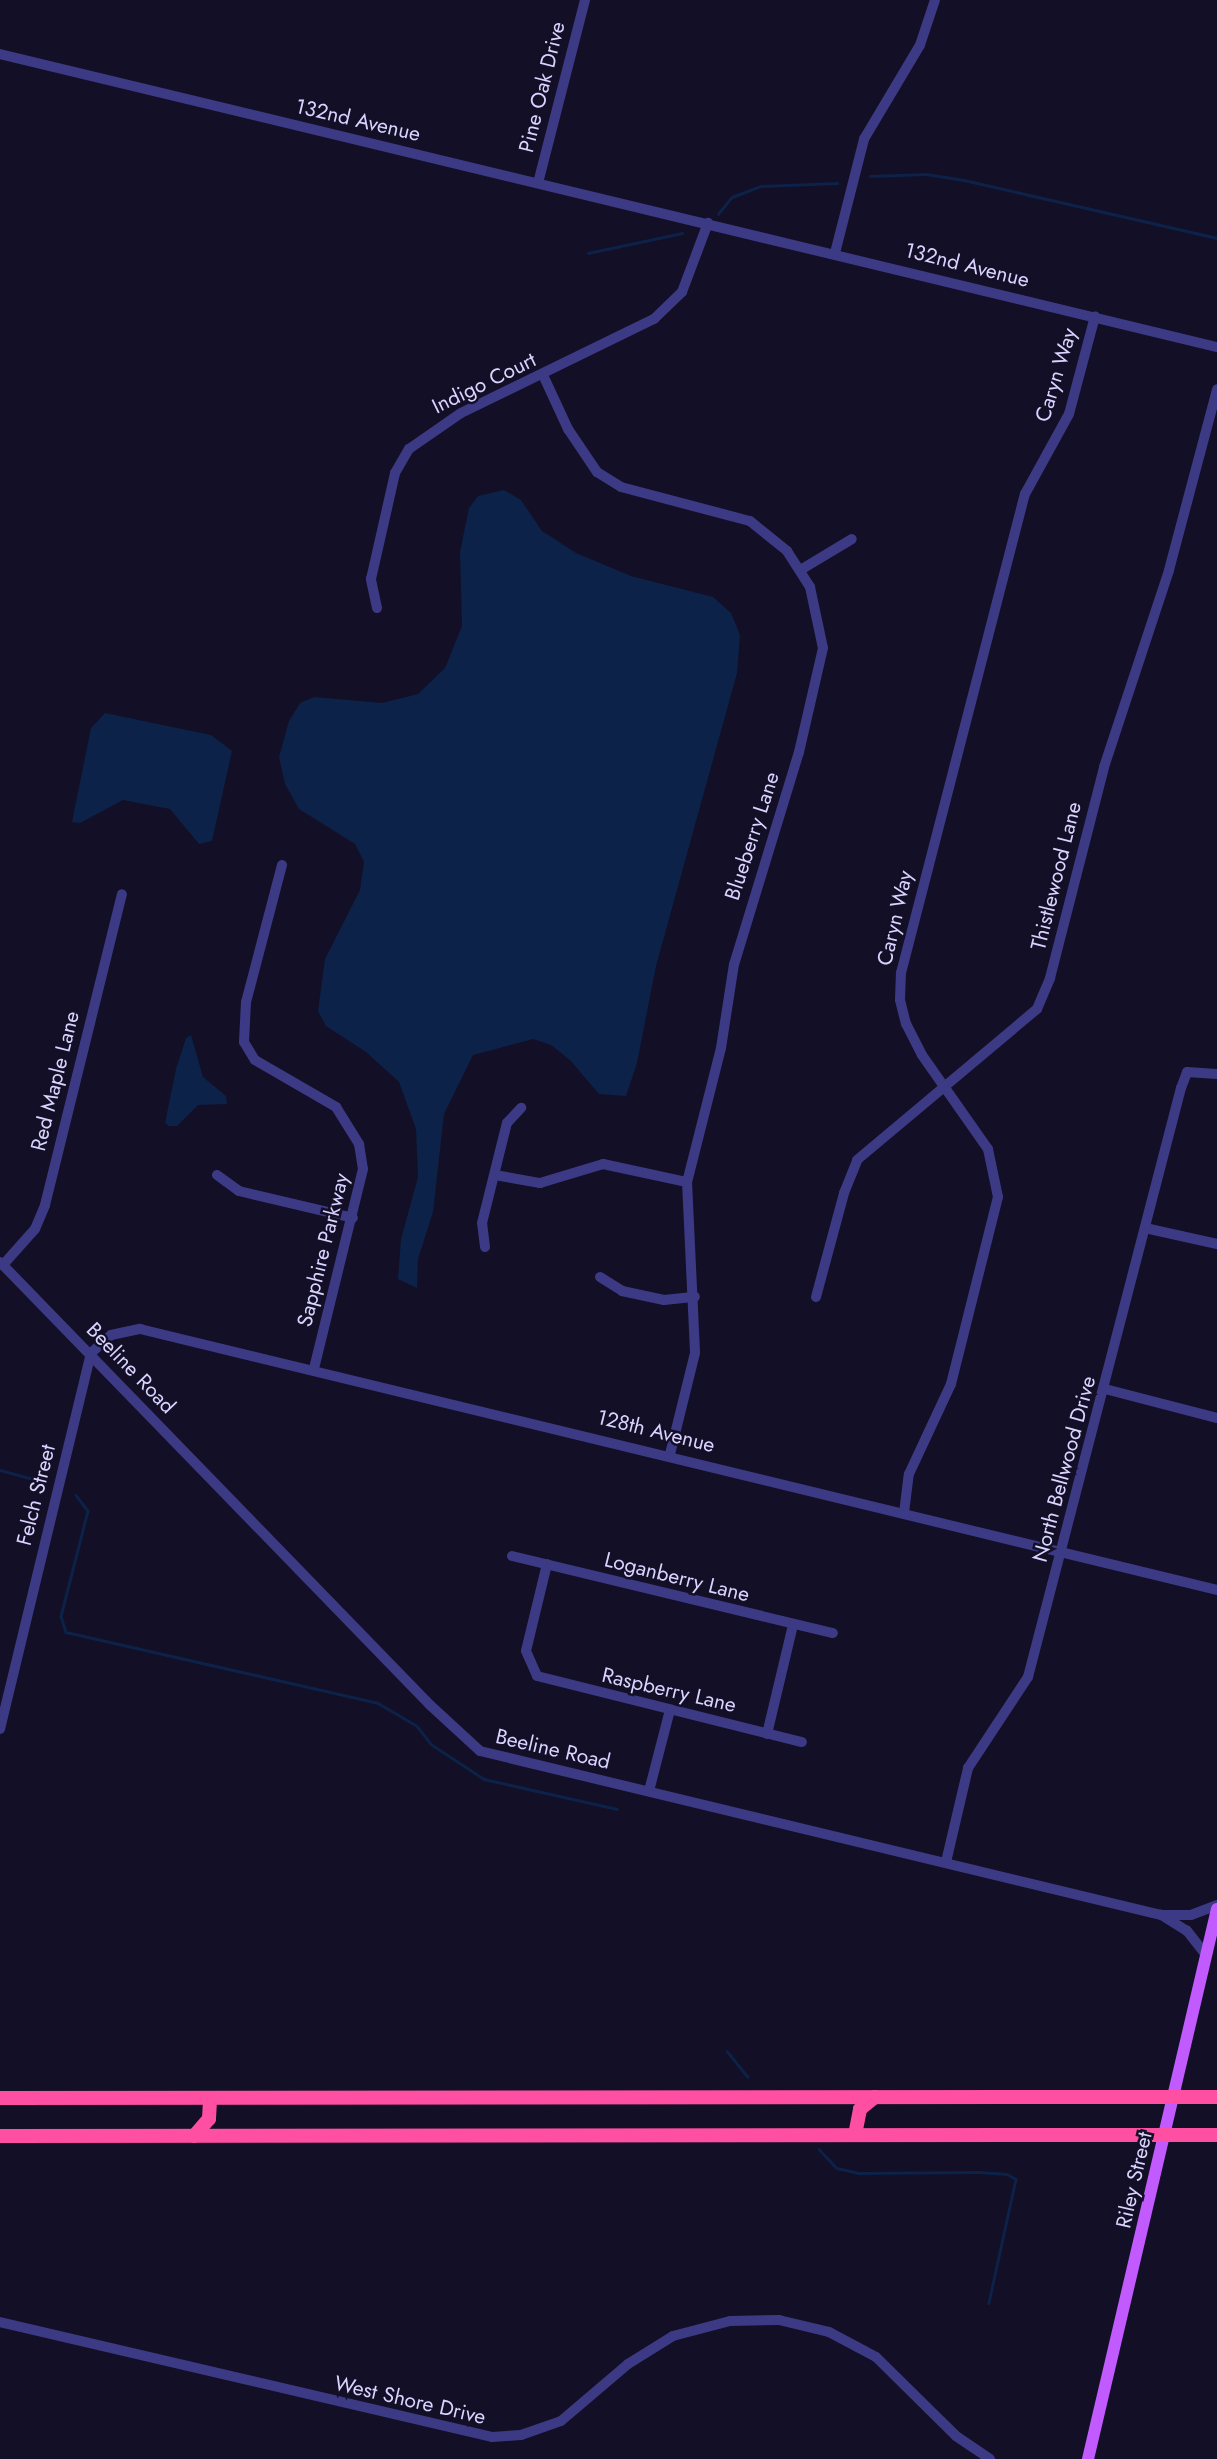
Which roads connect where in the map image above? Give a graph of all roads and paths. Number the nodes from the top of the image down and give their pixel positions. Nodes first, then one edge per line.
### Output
1 (584, 0) edge
2 (935, 0) edge
3 (0, 54) edge
4 (538, 183) junction
5 (708, 223) junction
6 (835, 253) junction
7 (1095, 316) junction
8 (1217, 346) edge
9 (543, 375) junction
10 (1217, 389) edge
11 (852, 538) dead end
12 (802, 569) junction
13 (377, 608) dead end
14 (282, 865) dead end
15 (122, 894) dead end
16 (1217, 1074) edge
17 (944, 1086) junction
18 (521, 1108) dead end
19 (217, 1175) dead end
20 (495, 1175) junction
21 (687, 1182) junction
22 (353, 1218) junction
23 (1145, 1228) junction
24 (1217, 1244) edge
25 (485, 1247) dead end
26 (1, 1263) edge
27 (600, 1277) dead end
28 (695, 1297) junction
29 (816, 1297) dead end
30 (91, 1353) junction
31 (314, 1369) junction
32 (1105, 1389) junction
33 (1217, 1418) edge
34 (670, 1454) junction
35 (904, 1513) junction
36 (1062, 1552) junction
37 (512, 1556) dead end
38 (547, 1564) junction
39 (1217, 1590) edge
40 (793, 1625) junction
41 (833, 1633) dead end
42 (670, 1710) junction
43 (0, 1729) edge
44 (767, 1734) junction
45 (802, 1742) dead end
46 (649, 1791) junction
47 (946, 1862) junction
48 (1217, 1907) edge
49 (1161, 1915) junction
50 (1206, 1955) junction
51 (1173, 2096) junction
52 (1217, 2096) edge
53 (875, 2097) junction
54 (0, 2098) edge
55 (210, 2098) junction
56 (1164, 2134) junction
57 (1217, 2134) edge
58 (855, 2135) junction
59 (0, 2136) edge
60 (194, 2136) junction
61 (0, 2322) edge
62 (990, 2459) edge
63 (1088, 2459) edge

1 - 4 street, Pine Oak Drive
2 - 6 street
3 - 4 street, 132nd Avenue
4 - 5 street, 132nd Avenue
5 - 6 street, 132nd Avenue
5 - 9 street, Indigo Court
6 - 7 street, 132nd Avenue
7 - 8 street, 132nd Avenue
7 - 17 street, Caryn Way
9 - 12 street, Blueberry Lane
9 - 13 street, Indigo Court
10 - 17 street, Thistlewood Lane
11 - 12 street
12 - 21 street, Blueberry Lane
14 - 22 street, Sapphire Parkway
15 - 26 street, Red Maple Lane
16 - 23 street, North Bellwood Drive
17 - 29 street, Thistlewood Lane
17 - 35 street, Caryn Way
18 - 20 street
19 - 22 street
20 - 21 street
20 - 25 street
21 - 28 street, Blueberry Lane
22 - 31 street, Sapphire Parkway
23 - 24 street
23 - 32 street, North Bellwood Drive
26 - 30 street, Beeline Road
27 - 28 street
28 - 34 street, Blueberry Lane
30 - 31 street, 128th Avenue
30 - 43 street, Felch Street
30 - 46 street, Beeline Road
31 - 34 street, 128th Avenue
32 - 33 street
32 - 36 street, North Bellwood Drive
34 - 35 street, 128th Avenue
35 - 36 street, 128th Avenue
36 - 39 street, 128th Avenue
36 - 47 street, North Bellwood Drive
37 - 38 street, Loganberry Lane
38 - 40 street, Loganberry Lane
38 - 42 street, Raspberry Lane
40 - 41 street, Loganberry Lane
40 - 44 street
42 - 44 street, Raspberry Lane
42 - 46 street
44 - 45 street, Raspberry Lane
46 - 47 street, Beeline Road
47 - 49 street, Beeline Road
48 - 49 street, Beeline Road
48 - 50 main road, Riley Street
49 - 50 street, Beeline Road
50 - 51 main road, Riley Street
51 - 52 highway
51 - 53 highway
51 - 56 main road, Riley Street
53 - 55 highway
53 - 58 highway
54 - 55 highway
55 - 60 highway
56 - 57 highway
56 - 58 highway
56 - 63 main road, Riley Street
58 - 60 highway
59 - 60 highway
61 - 62 street, West Shore Drive

